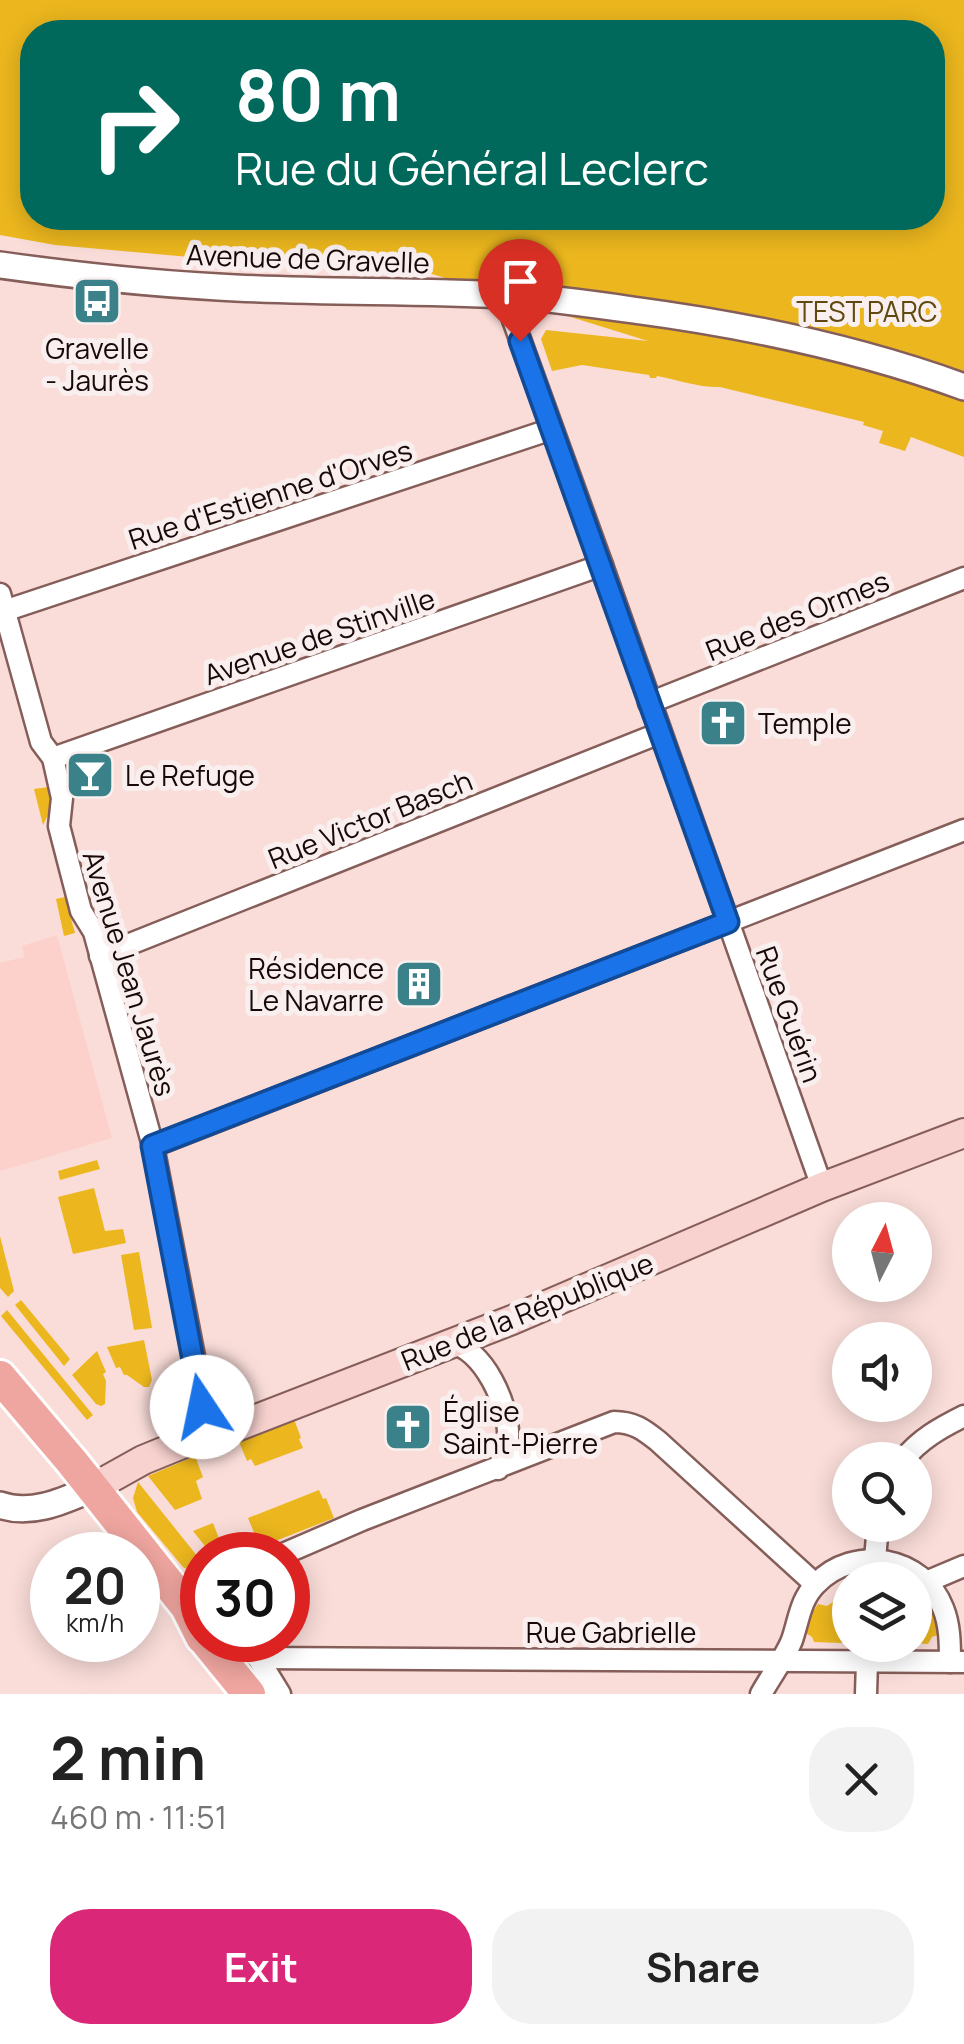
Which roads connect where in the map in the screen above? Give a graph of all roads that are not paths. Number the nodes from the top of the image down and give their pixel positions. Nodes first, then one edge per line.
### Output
1 (0, 264) edge
2 (504, 295) junction
3 (964, 387) edge
4 (552, 428) junction
5 (602, 565) junction
6 (964, 578) edge
7 (2, 602) edge
8 (650, 703) junction
9 (660, 733) junction
10 (53, 758) junction
11 (964, 830) edge
12 (728, 922) junction
13 (100, 956) junction
14 (964, 1133) edge
15 (152, 1146) junction
16 (822, 1187) junction
17 (448, 1343) junction
18 (0, 1377) edge
19 (964, 1416) edge
20 (209, 1433) junction
21 (920, 1442) edge
22 (498, 1468) junction
23 (91, 1489) junction
24 (0, 1506) edge
25 (310, 1542) edge
26 (876, 1542) edge
27 (874, 1559) junction
28 (887, 1562) edge
29 (964, 1566) edge
30 (932, 1578) edge
31 (816, 1584) junction
32 (180, 1587) edge
33 (932, 1591) edge
34 (310, 1658) edge
35 (780, 1660) junction
36 (832, 1661) edge
37 (223, 1662) edge
38 (260, 1662) edge
39 (867, 1662) edge
40 (932, 1662) edge
41 (957, 1662) edge
42 (249, 1694) edge
43 (280, 1694) edge
44 (760, 1694) edge
45 (866, 1694) edge

1 - 2 street, Avenue de Gravelle
2 - 3 street, Avenue de Gravelle
2 - 4 street, Rue Guérin
4 - 5 street, Rue Guérin
4 - 7 street, Rue d'Estienne d'Orves
5 - 8 street, Rue Guérin
5 - 10 street, Avenue de Stinville
6 - 8 street, Rue des Ormes
7 - 10 street, Avenue Jean Jaurès
8 - 9 street, Rue Guérin
9 - 12 street, Rue Guérin
9 - 13 street, Rue Victor Basch
10 - 13 street, Avenue Jean Jaurès
11 - 12 street
12 - 15 street
12 - 16 street, Rue Guérin
13 - 15 street, Avenue Jean Jaurès
14 - 16 main road, Rue de la République
15 - 20 street, Avenue Jean Jaurès
16 - 17 main road, Rue de la République
17 - 20 main road, Rue de la République
17 - 22 street
18 - 23 main road
19 - 21 street
20 - 23 main road, Rue de la République
22 - 25 street
22 - 31 street
23 - 24 street
23 - 32 main road
26 - 27 street
27 - 28 street
27 - 31 street
29 - 30 street
31 - 35 street
33 - 41 street
34 - 35 street, Rue Gabrielle
35 - 36 street, Rue Gabrielle
35 - 44 street
37 - 42 main road
38 - 43 street
39 - 45 street
40 - 41 street, Rue Gabrielle

